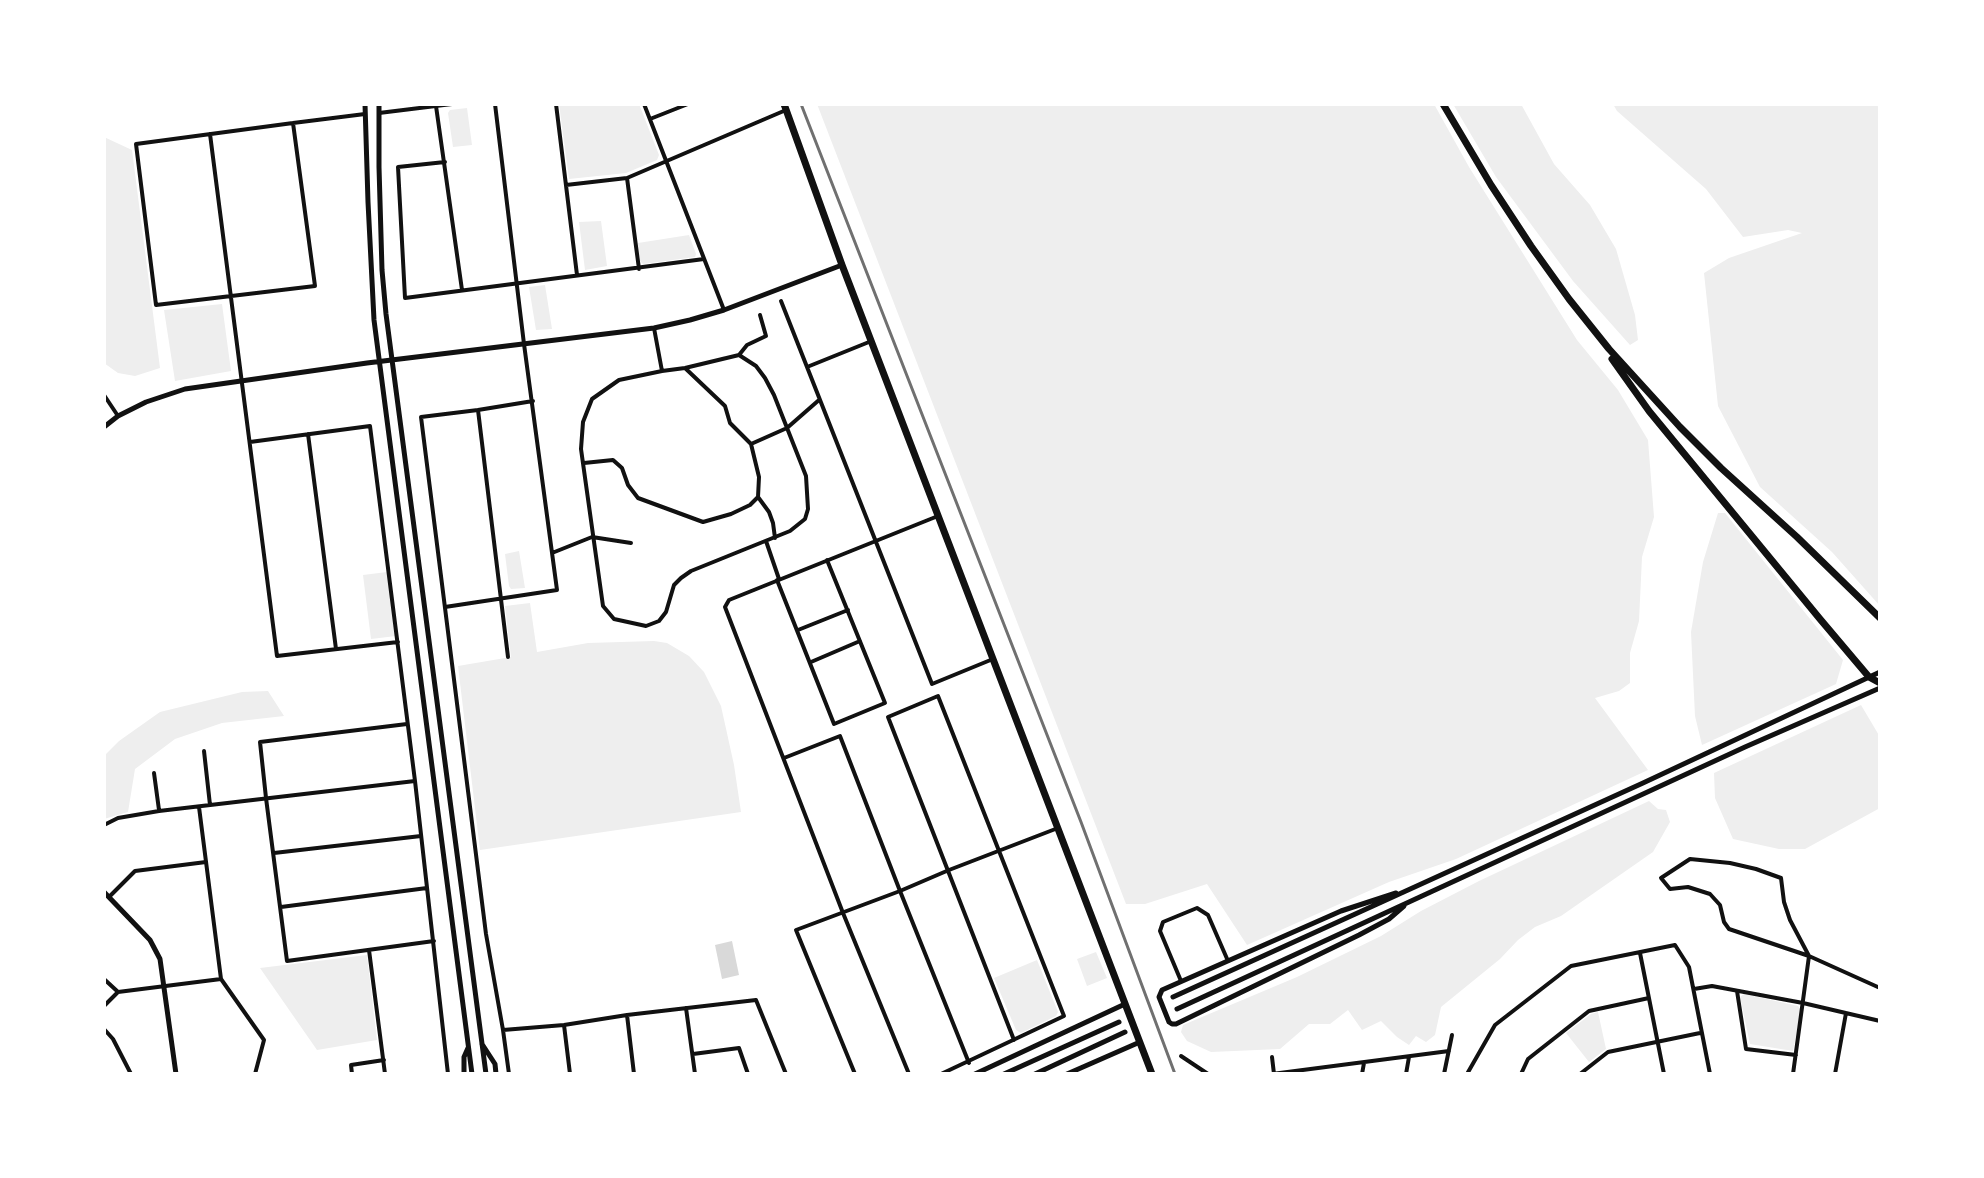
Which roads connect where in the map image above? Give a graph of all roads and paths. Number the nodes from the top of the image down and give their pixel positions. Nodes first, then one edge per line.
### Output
1 (365, 104) edge
2 (379, 104) edge
3 (452, 104) edge
4 (495, 104) edge
5 (556, 104) edge
6 (644, 104) edge
7 (688, 104) edge
8 (1443, 104) edge
9 (436, 106) edge
10 (785, 107) edge
11 (379, 113) junction
12 (365, 114) junction
13 (650, 119) junction
14 (293, 123) junction
15 (210, 134) junction
16 (664, 160) junction
17 (445, 162) junction
18 (627, 178) junction
19 (566, 185) junction
20 (704, 259) junction
21 (842, 265) junction
22 (639, 269) junction
23 (577, 275) junction
24 (517, 284) junction
25 (462, 290) junction
26 (231, 296) junction
27 (781, 301) dead end
28 (724, 310) junction
29 (760, 315) dead end
30 (1586, 320) junction
31 (654, 328) junction
32 (872, 341) junction
33 (524, 344) junction
34 (739, 355) junction
35 (392, 360) junction
36 (379, 361) junction
37 (807, 367) junction
38 (685, 368) junction
39 (662, 371) junction
40 (242, 381) junction
41 (104, 395) edge
42 (819, 400) junction
43 (533, 401) junction
44 (478, 410) junction
45 (118, 416) junction
46 (104, 427) edge
47 (787, 428) junction
48 (308, 434) junction
49 (250, 442) junction
50 (751, 444) junction
51 (584, 463) junction
52 (758, 497) junction
53 (938, 516) junction
54 (592, 537) junction
55 (775, 538) junction
56 (766, 541) junction
57 (876, 541) junction
58 (631, 543) dead end
59 (552, 553) junction
60 (827, 560) junction
61 (778, 580) junction
62 (500, 599) junction
63 (445, 607) junction
64 (848, 610) junction
65 (1880, 618) edge
66 (797, 630) junction
67 (860, 641) junction
68 (398, 642) junction
69 (336, 649) junction
70 (508, 657) dead end
71 (993, 659) junction
72 (810, 662) junction
73 (1880, 672) edge
74 (1869, 677) junction
75 (1880, 686) edge
76 (408, 724) junction
77 (204, 751) dead end
78 (784, 758) junction
79 (154, 773) dead end
80 (415, 781) junction
81 (266, 798) junction
82 (210, 806) junction
83 (199, 807) junction
84 (159, 811) junction
85 (104, 825) edge
86 (1058, 828) junction
87 (421, 836) junction
88 (999, 851) junction
89 (274, 853) junction
90 (206, 862) junction
91 (949, 870) junction
92 (427, 888) junction
93 (900, 891) junction
94 (1407, 891) junction
95 (107, 895) edge
96 (1411, 900) junction
97 (281, 907) junction
98 (843, 913) junction
99 (434, 941) junction
100 (369, 950) junction
101 (1640, 953) junction
102 (1809, 956) junction
103 (1228, 961) junction
104 (104, 979) edge
105 (221, 979) junction
106 (1181, 981) junction
107 (164, 987) junction
108 (1880, 988) edge
109 (1693, 990) junction
110 (1737, 991) junction
111 (118, 992) junction
112 (1173, 997) dead end
113 (1649, 998) junction
114 (1803, 1003) junction
115 (1125, 1004) junction
116 (104, 1006) edge
117 (686, 1008) junction
118 (1177, 1009) dead end
119 (1846, 1013) junction
120 (627, 1015) junction
121 (1880, 1021) edge
122 (1119, 1022) dead end
123 (564, 1025) junction
124 (104, 1029) edge
125 (503, 1030) junction
126 (1125, 1032) dead end
127 (1701, 1033) junction
128 (1452, 1035) dead end
129 (1014, 1040) junction
130 (1140, 1042) junction
131 (1658, 1042) junction
132 (482, 1043) junction
133 (469, 1046) junction
134 (1449, 1051) junction
135 (693, 1054) junction
136 (1796, 1055) junction
137 (1181, 1056) dead end
138 (1272, 1057) dead end
139 (1409, 1057) junction
140 (384, 1060) junction
141 (969, 1063) junction
142 (1364, 1063) junction
143 (1315, 1072) edge
144 (131, 1074) edge
145 (176, 1074) edge
146 (255, 1074) edge
147 (352, 1074) edge
148 (385, 1074) edge
149 (448, 1074) edge
150 (464, 1074) edge
151 (472, 1074) edge
152 (486, 1074) edge
153 (496, 1074) edge
154 (509, 1074) edge
155 (570, 1074) edge
156 (634, 1074) edge
157 (695, 1074) edge
158 (748, 1074) edge
159 (786, 1074) edge
160 (855, 1074) edge
161 (909, 1074) edge
162 (941, 1074) edge
163 (975, 1074) edge
164 (1004, 1074) edge
165 (1035, 1074) edge
166 (1067, 1074) edge
167 (1152, 1074) edge
168 (1208, 1074) edge
169 (1273, 1074) edge
170 (1362, 1074) edge
171 (1406, 1074) edge
172 (1444, 1074) edge
173 (1467, 1074) edge
174 (1521, 1074) edge
175 (1580, 1074) edge
176 (1664, 1074) edge
177 (1710, 1074) edge
178 (1793, 1074) edge
179 (1835, 1074) edge

1 - 12 street
2 - 11 street
3 - 9 street
4 - 24 street
5 - 19 street
6 - 13 street
7 - 13 street
8 - 30 main road
9 - 11 street
9 - 17 street
10 - 16 street
10 - 21 main road
11 - 35 street
12 - 14 street
12 - 36 street
13 - 16 street
14 - 15 street
14 - 26 street
15 - 26 street
15 - 26 street
16 - 18 street
16 - 20 street
17 - 25 street
17 - 25 street
18 - 19 street
18 - 22 street
19 - 23 street
20 - 22 street
20 - 28 street
21 - 28 street
21 - 32 main road
22 - 23 street
23 - 24 street
24 - 25 street
24 - 33 street
26 - 40 street
27 - 37 street
28 - 31 street
29 - 34 street
30 - 65 main road
30 - 74 main road
31 - 33 street
31 - 39 street
32 - 37 street
32 - 53 main road
33 - 35 street
33 - 43 street
34 - 38 street
34 - 47 street
35 - 36 street
35 - 132 street
36 - 40 street
36 - 133 street
37 - 42 street
38 - 39 street
38 - 50 street
39 - 51 street
40 - 45 street
40 - 49 street
41 - 45 street
42 - 47 street
42 - 57 street
43 - 44 street
43 - 59 street
44 - 62 street
44 - 63 street
45 - 46 street
47 - 50 street
47 - 55 street
48 - 49 street
48 - 68 street
48 - 69 street
49 - 69 street
50 - 52 street
51 - 52 street
51 - 54 street
52 - 55 street
53 - 57 street
53 - 71 main road
54 - 56 street
54 - 58 street
54 - 59 street
55 - 56 street
56 - 61 street
57 - 60 street
57 - 71 street
59 - 62 street
60 - 61 street
60 - 64 street
61 - 66 street
61 - 78 street
62 - 63 street
62 - 70 street
63 - 125 street
64 - 66 street
64 - 67 street
66 - 72 street
67 - 72 street
67 - 72 street
68 - 69 street
68 - 76 street
71 - 86 main road
73 - 74 street
74 - 75 main road
74 - 94 street
75 - 96 street
76 - 80 street
76 - 81 street
77 - 82 street
78 - 93 street
78 - 98 street
79 - 84 street
80 - 81 street
80 - 87 street
81 - 82 street
81 - 89 street
82 - 83 street
83 - 84 street
83 - 90 street
84 - 85 street
86 - 88 street
86 - 115 main road
87 - 89 street
87 - 92 street
88 - 91 street
88 - 91 street
88 - 129 street
89 - 97 street
90 - 95 street
90 - 105 street
91 - 93 street
91 - 129 street
92 - 97 street
92 - 99 street
93 - 98 street
93 - 141 street
94 - 103 street
94 - 112 street
95 - 107 street
96 - 106 street
96 - 118 street
97 - 100 street
98 - 160 street
98 - 161 street
99 - 100 street
99 - 149 street
100 - 140 street
101 - 109 street
101 - 113 street
101 - 173 street
102 - 102 street
102 - 108 street
102 - 114 street
103 - 106 street
103 - 106 street
104 - 111 street
105 - 107 street
105 - 146 street
107 - 111 street
107 - 145 street
109 - 110 street
109 - 127 street
110 - 114 street
110 - 136 street
111 - 116 street
113 - 131 street
113 - 174 street
114 - 119 street
114 - 136 street
115 - 130 main road
115 - 163 street
117 - 120 street
117 - 135 street
117 - 159 street
119 - 121 street
119 - 179 street
120 - 123 street
120 - 156 street
122 - 164 street
123 - 125 street
123 - 155 street
124 - 144 street
125 - 154 street
126 - 165 street
127 - 131 street
127 - 177 street
128 - 134 street
129 - 141 street
130 - 166 street
130 - 167 main road
131 - 175 street
131 - 176 street
132 - 152 street
132 - 153 street
133 - 150 street
133 - 151 street
134 - 139 street
134 - 172 street
135 - 157 street
135 - 158 street
136 - 178 street
137 - 168 street
138 - 169 street
139 - 142 street
139 - 171 street
140 - 147 street
140 - 148 street
141 - 162 street
142 - 143 street
142 - 170 street
143 - 169 street

